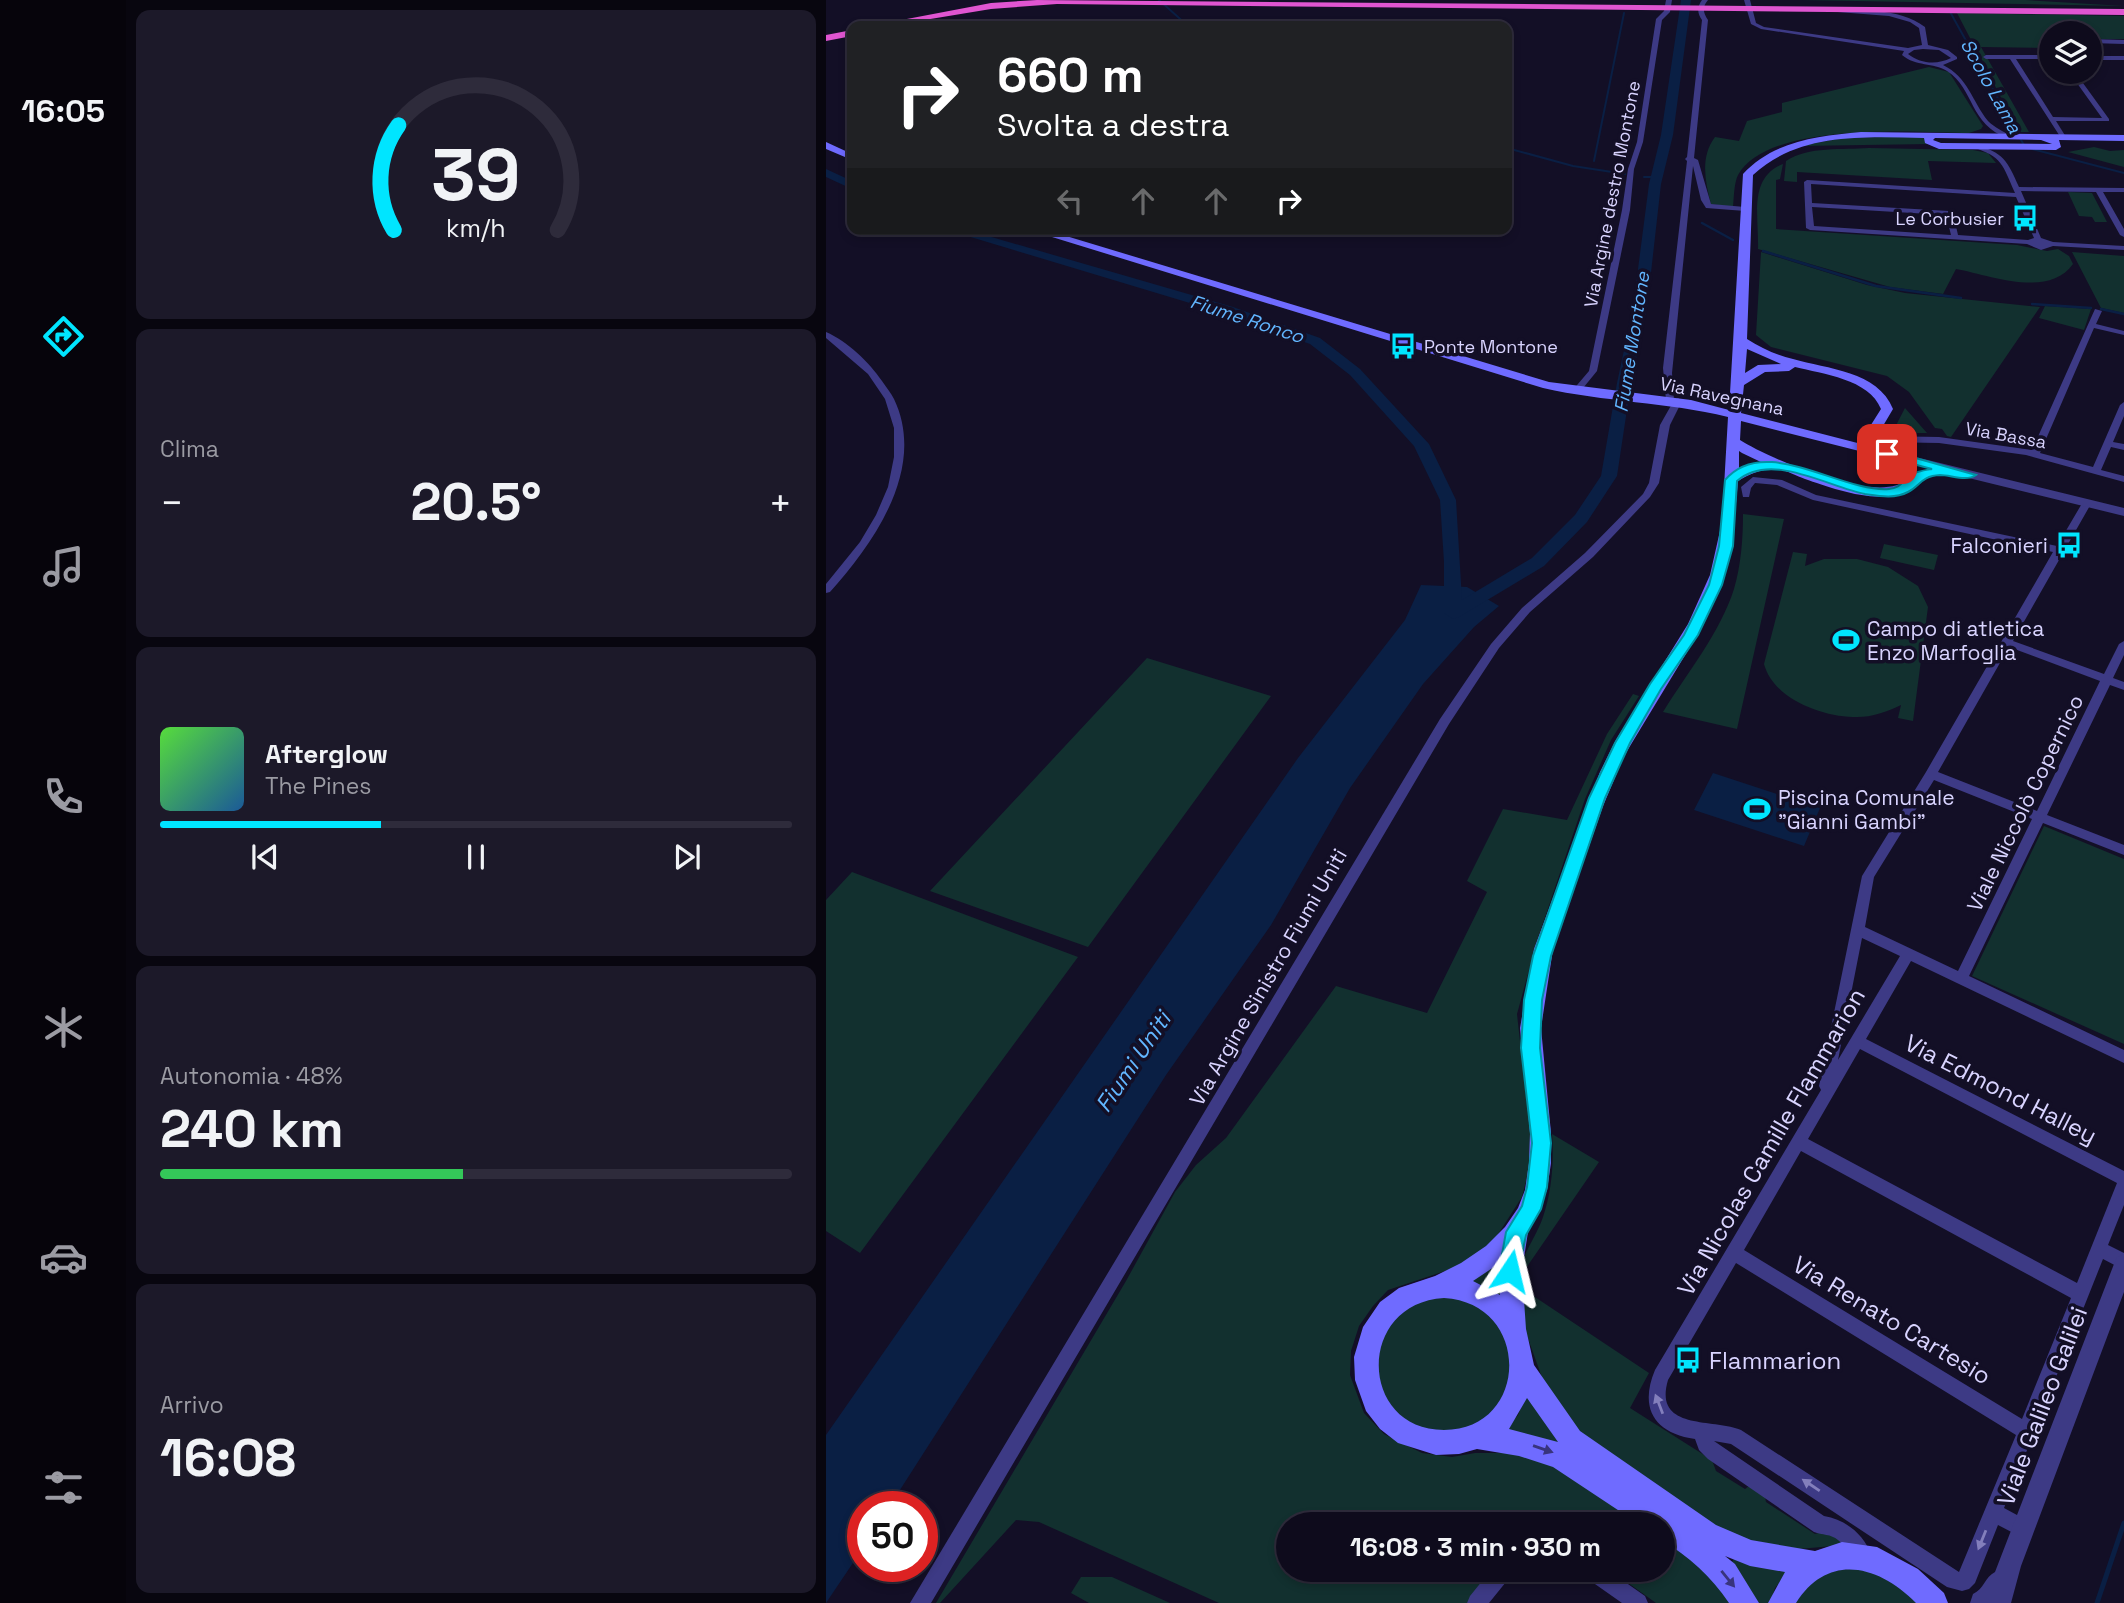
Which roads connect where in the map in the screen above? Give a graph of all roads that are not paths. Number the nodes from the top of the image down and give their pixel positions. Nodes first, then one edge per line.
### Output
1 (1669, 0) edge
2 (1705, 0) edge
3 (1747, 0) edge
4 (1148, 2) edge
5 (1176, 2) edge
6 (1792, 4) edge
7 (1764, 9) junction
8 (1803, 10) junction
9 (1942, 10) junction
10 (2123, 10) edge
11 (1961, 11) junction
12 (904, 21) edge
13 (913, 21) edge
14 (847, 33) edge
15 (826, 37) edge
16 (2102, 41) edge
17 (2124, 42) edge
18 (1925, 47) junction
19 (1905, 52) junction
20 (1986, 57) dead end
21 (2012, 57) junction
22 (2039, 57) edge
23 (2102, 57) edge
24 (2124, 58) edge
25 (1950, 66) junction
26 (2080, 84) edge
27 (2052, 119) junction
28 (1989, 128) junction
29 (1933, 135) junction
30 (2008, 136) junction
31 (2041, 137) junction
32 (2063, 137) junction
33 (2124, 139) edge
34 (1974, 141) junction
35 (826, 145) edge
36 (1939, 146) junction
37 (2019, 147) junction
38 (2056, 147) junction
39 (847, 155) edge
40 (1688, 159) junction
41 (2005, 162) junction
42 (1747, 180) junction
43 (2098, 190) junction
44 (2124, 190) edge
45 (2019, 192) junction
46 (1809, 205) junction
47 (1745, 209) junction
48 (1810, 228) joint
49 (2124, 234) edge
50 (1051, 235) edge
51 (1955, 238) junction
52 (2038, 239) junction
53 (2029, 242) junction
54 (2052, 244) junction
55 (2124, 248) edge
56 (2098, 311) dead end
57 (2091, 325) junction
58 (2124, 333) edge
59 (826, 334) edge
60 (1741, 340) junction
61 (1763, 353) junction
62 (1740, 359) junction
63 (1762, 368) junction
64 (1807, 368) junction
65 (1738, 383) junction
66 (1576, 391) junction
67 (1671, 400) junction
68 (2124, 405) edge
69 (1878, 435) junction
70 (1733, 442) junction
71 (1840, 442) junction
72 (2108, 443) junction
73 (2124, 447) edge
74 (2035, 453) junction
75 (1887, 454) junction
76 (1755, 456) junction
77 (1733, 457) junction
78 (1776, 466) junction
79 (2096, 471) junction
80 (1969, 475) junction
81 (1915, 478) junction
82 (2124, 479) edge
83 (1731, 480) junction
84 (1745, 495) dead end
85 (2087, 502) junction
86 (2124, 512) edge
87 (2060, 550) junction
88 (826, 590) edge
89 (2005, 642) junction
90 (2124, 644) edge
91 (2106, 680) junction
92 (2124, 686) edge
93 (1931, 774) junction
94 (2039, 816) junction
95 (2124, 850) edge
96 (1857, 929) junction
97 (1909, 953) junction
98 (1961, 978) junction
99 (1857, 1041) junction
100 (2124, 1057) edge
101 (1824, 1096) junction
102 (1798, 1141) junction
103 (2124, 1179) edge
104 (2124, 1185) edge
105 (1517, 1232) junction
106 (2099, 1248) junction
107 (1733, 1252) junction
108 (2124, 1263) edge
109 (1438, 1287) junction
110 (2080, 1294) junction
111 (1514, 1328) junction
112 (1522, 1368) junction
113 (1701, 1430) junction
114 (2026, 1431) junction
115 (1476, 1436) junction
116 (1839, 1504) junction
117 (1993, 1512) junction
118 (1833, 1525) junction
119 (2023, 1529) junction
120 (1886, 1536) junction
121 (1863, 1556) junction
122 (1814, 1564) junction
123 (2009, 1566) junction
124 (1904, 1574) junction
125 (1494, 1582) edge
126 (1609, 1582) edge
127 (920, 1603) edge
128 (1477, 1603) edge
129 (1638, 1603) edge
130 (1745, 1603) edge
131 (1782, 1603) edge
132 (1934, 1603) edge
133 (1982, 1603) edge
134 (1999, 1603) edge

1 - 66 street, Via Argine destro Montone
2 - 40 street
3 - 19 street
4 - 5 highway
4 - 12 highway
4 - 13 highway
5 - 7 highway
6 - 7 highway
6 - 9 highway
6 - 10 highway
7 - 8 highway
8 - 9 highway
8 - 18 street
9 - 11 highway
10 - 11 highway
10 - 11 highway
14 - 15 highway
16 - 17 street
18 - 19 street
18 - 25 street
19 - 25 street
20 - 21 street
21 - 22 street
21 - 27 street
23 - 24 street
25 - 28 street
26 - 27 street
27 - 32 street
28 - 30 street
28 - 34 street
29 - 34 main road
29 - 36 main road
29 - 42 main road
30 - 31 main road
30 - 34 main road
31 - 32 main road
31 - 38 main road
32 - 33 main road
33 - 38 main road
34 - 36 main road
34 - 37 main road
34 - 41 street
35 - 39 main road
36 - 42 main road
37 - 38 main road
37 - 41 street
40 - 47 street
40 - 67 street
41 - 45 street
42 - 47 main road
43 - 44 street
43 - 45 street
43 - 49 street
45 - 46 street
45 - 52 street
46 - 48 street
46 - 51 street
47 - 60 main road
48 - 51 street
50 - 66 main road, Via Ravegnana
51 - 53 street
52 - 53 street
52 - 54 street
53 - 54 street
54 - 55 street
56 - 57 street
57 - 58 street
57 - 74 street
59 - 88 street
60 - 61 main road
60 - 62 main road
61 - 62 main road
61 - 64 main road
62 - 63 main road
62 - 65 main road
63 - 64 main road
63 - 65 main road
64 - 69 main road
65 - 70 main road
66 - 67 main road, Via Ravegnana
67 - 71 main road, Via Ravegnana
67 - 127 street, Via Argine Sinistro Fiumi Uniti
68 - 72 street
69 - 71 main road
69 - 74 street, Via Bassa
69 - 75 main road
70 - 76 main road
70 - 77 main road
71 - 75 main road, Via Ravegnana
72 - 73 street
72 - 79 street
74 - 79 street, Via Bassa
75 - 80 street, Via Ravegnana
75 - 81 main road
76 - 77 main road
76 - 78 main road
77 - 78 main road
77 - 83 main road
78 - 81 main road
78 - 83 main road
79 - 82 street, Via Bassa
80 - 81 street
80 - 85 street, Via Ravegnana
83 - 105 main road
84 - 87 street
85 - 86 street, Via Ravegnana
85 - 87 street
87 - 89 street
89 - 91 street
89 - 93 street
90 - 91 street, Viale Niccolò Copernico
91 - 92 street
91 - 94 street, Viale Niccolò Copernico
93 - 94 street
93 - 96 street
94 - 95 street
94 - 98 street, Viale Niccolò Copernico
96 - 97 street
96 - 101 street
97 - 98 street
97 - 99 street, Via Nicolas Camille Flammarion
98 - 100 street
99 - 101 street, Via Nicolas Camille Flammarion
99 - 103 street, Via Edmond Halley
101 - 102 street, Via Nicolas Camille Flammarion
102 - 107 street, Via Nicolas Camille Flammarion
102 - 110 street
104 - 106 street
105 - 109 main road
105 - 111 main road
106 - 108 street
106 - 110 street
113 -> 107 street, Via Nicolas Camille Flammarion
107 - 114 street, Via Renato Cartesio
108 - 119 street, Viale Galileo Galilei
109 - 111 main road
109 - 115 main road
110 - 114 street
111 - 112 main road
112 - 115 main road
112 - 122 main road
116 -> 113 street, Via Nicolas Camille Flammarion
113 - 118 street
114 - 117 street
115 -> 130 main road
116 - 118 street
116 - 120 street, Via Nicolas Camille Flammarion
117 - 119 street
117 -> 120 street, Via Nicolas Camille Flammarion
118 - 121 street
119 - 123 street, Viale Galileo Galilei
120 - 124 street
121 - 122 main road
121 - 124 main road
122 - 131 main road
123 - 133 street
123 - 134 street
124 - 132 main road
125 - 128 street
126 - 129 street

